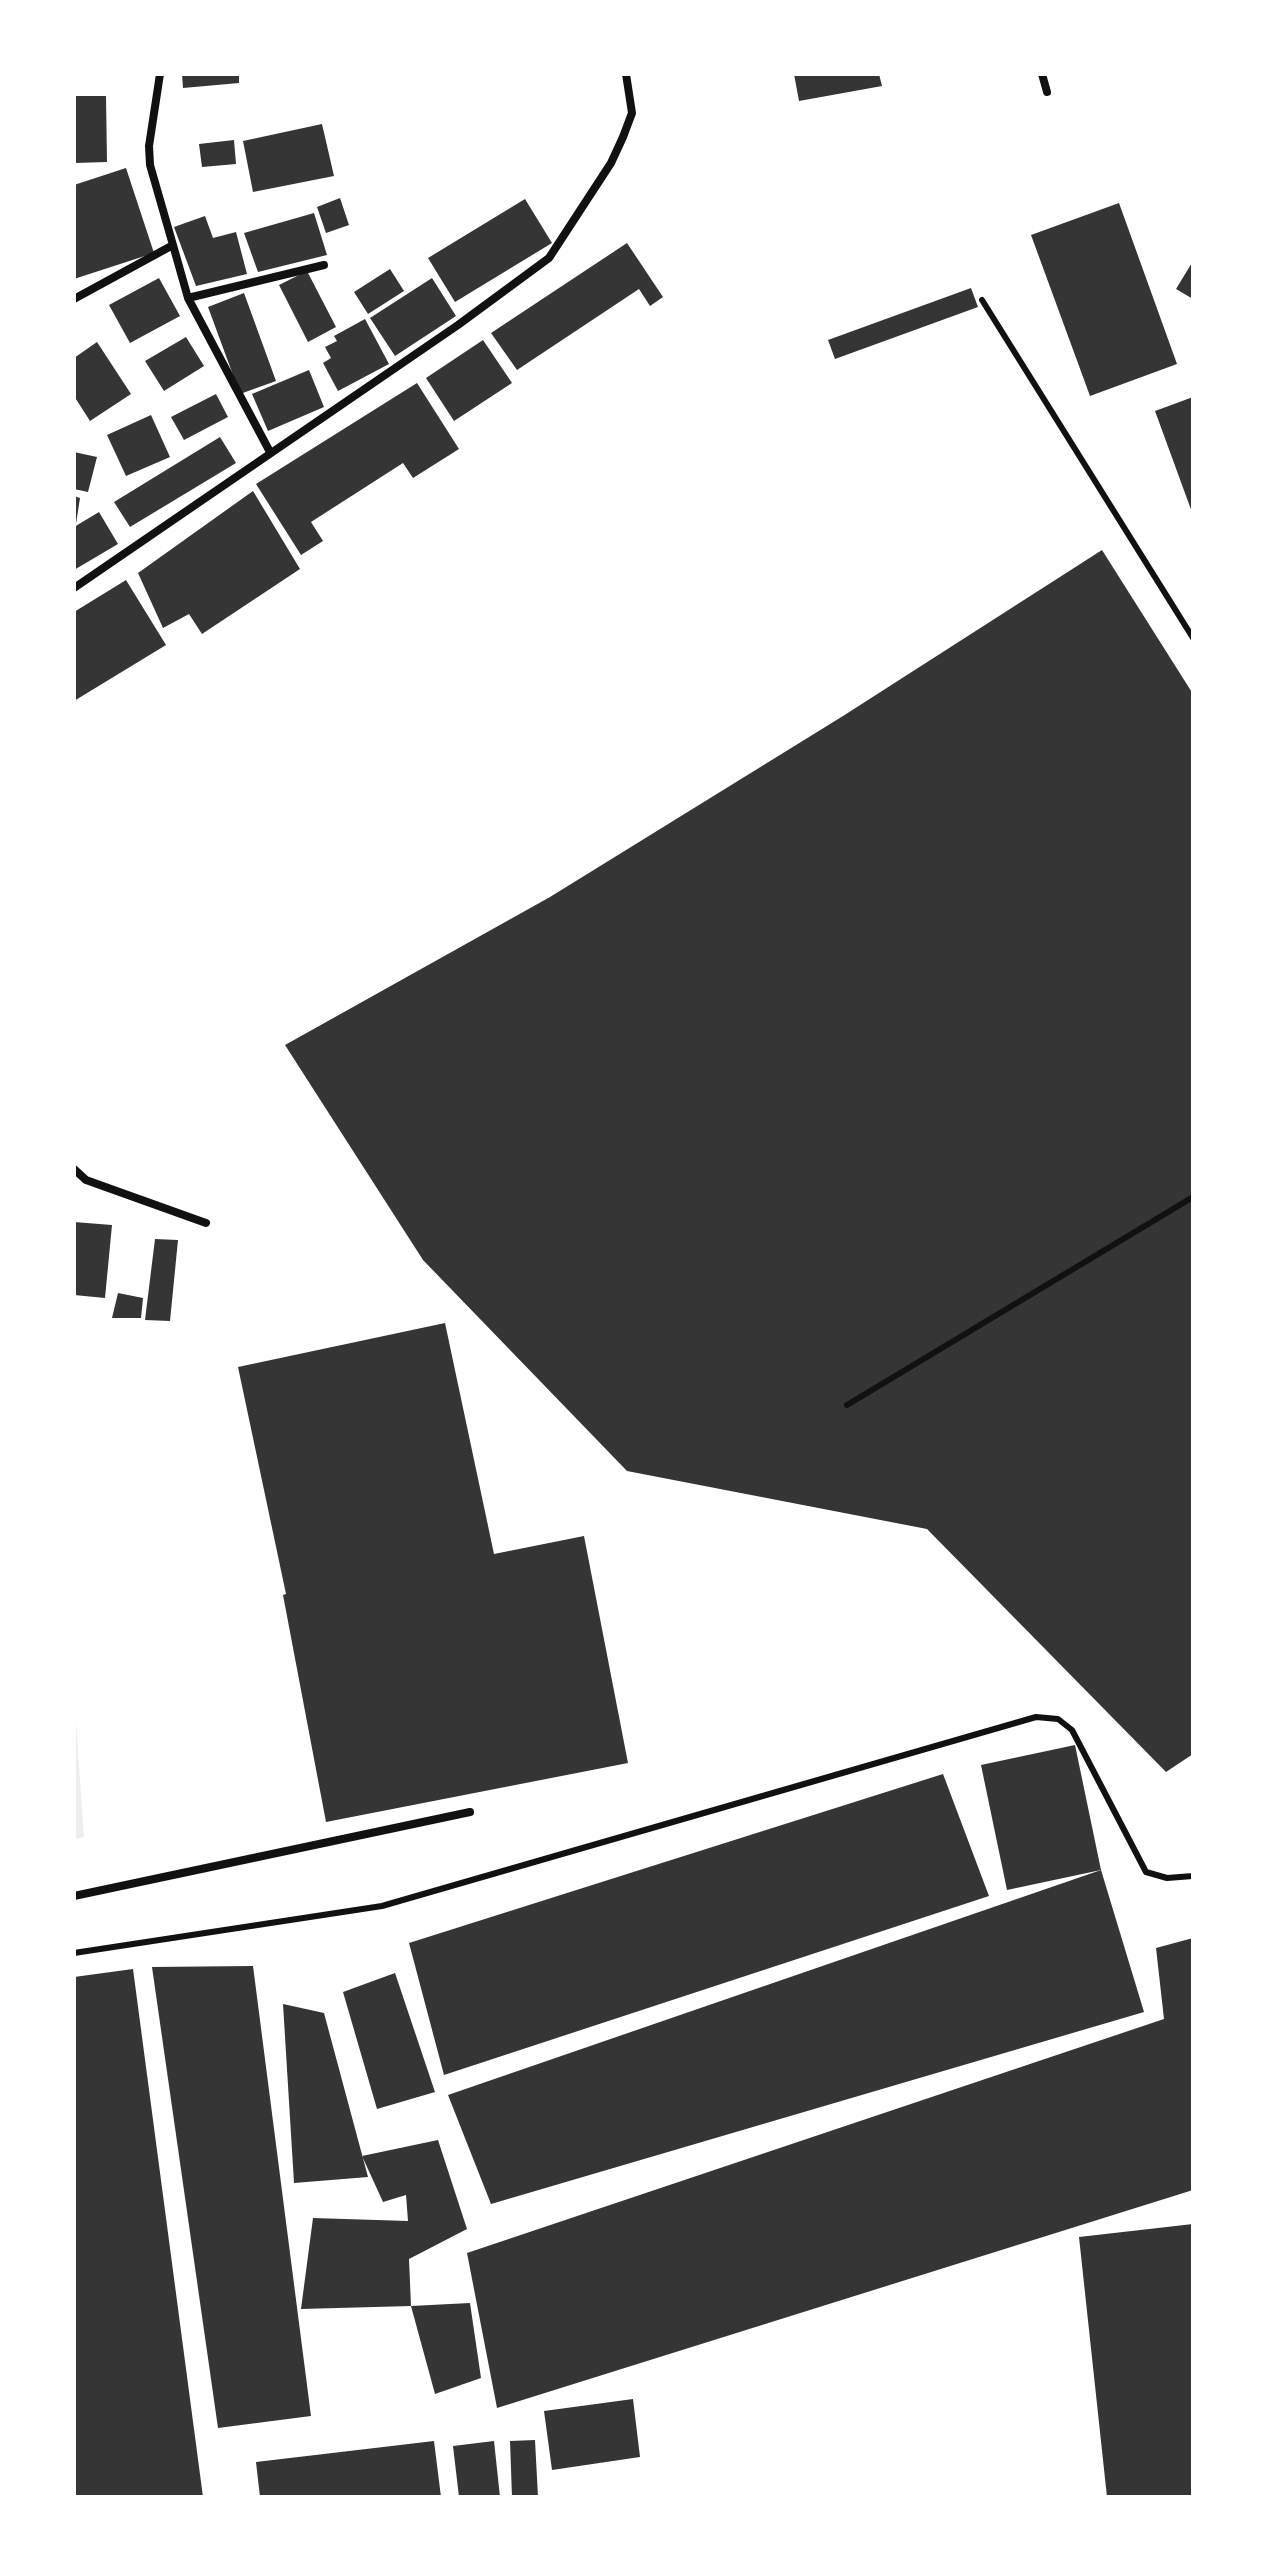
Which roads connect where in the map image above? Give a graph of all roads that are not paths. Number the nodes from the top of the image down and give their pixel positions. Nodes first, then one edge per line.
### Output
1 (160, 74) edge
2 (626, 74) edge
3 (1042, 74) edge
4 (1047, 92) dead end
5 (173, 245) junction
6 (324, 265) dead end
7 (188, 298) junction
8 (74, 299) edge
9 (982, 300) dead end
10 (270, 452) junction
11 (74, 588) edge
12 (1193, 638) edge
13 (74, 1169) edge
14 (1193, 1197) edge
15 (206, 1223) dead end
16 (847, 1405) dead end
17 (470, 1812) dead end
18 (1193, 1876) edge
19 (74, 1896) edge
20 (74, 1953) edge

1 - 5 street
2 - 10 street
3 - 4 street
5 - 7 street
5 - 8 street
6 - 7 street
7 - 10 street
9 - 12 lane
10 - 11 street
13 - 15 street
14 - 16 lane
17 - 19 street
18 - 20 lane

